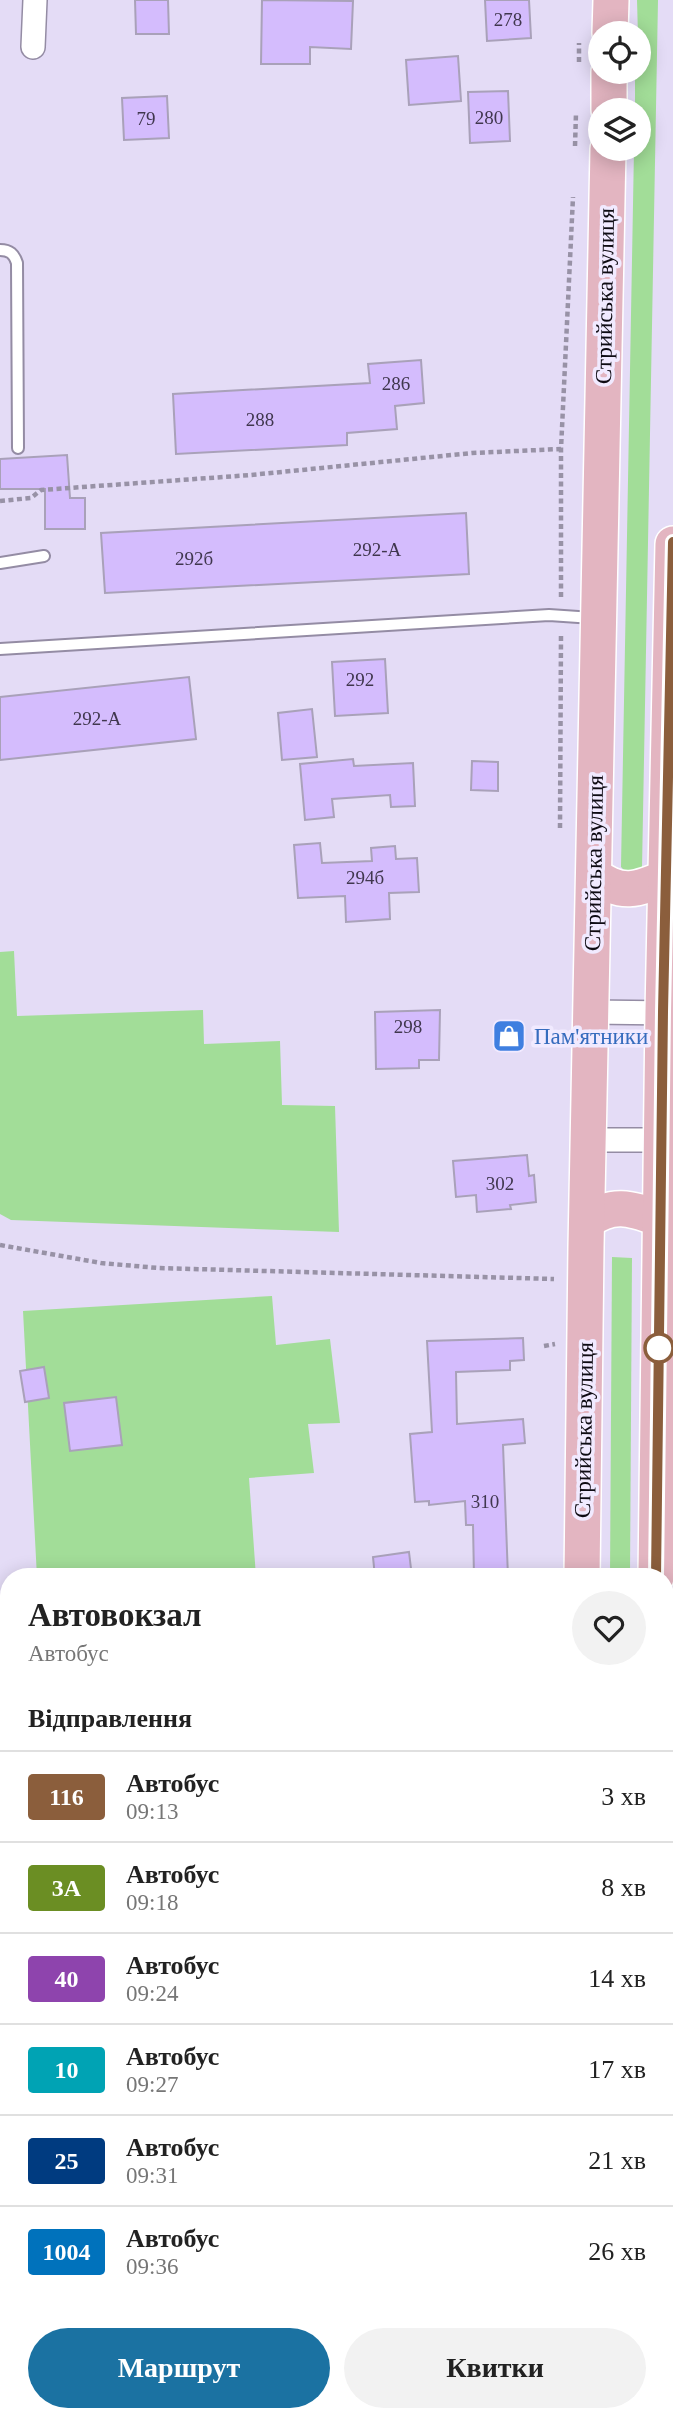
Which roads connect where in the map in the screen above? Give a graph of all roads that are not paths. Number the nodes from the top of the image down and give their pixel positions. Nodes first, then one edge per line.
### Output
1 (36, 0) edge
2 (611, 0) edge
3 (610, 21) edge
4 (33, 47) dead end
5 (608, 161) edge
6 (0, 250) edge
7 (18, 448) dead end
8 (673, 544) edge
9 (44, 556) dead end
10 (0, 563) edge
11 (599, 619) junction
12 (0, 649) edge
13 (594, 875) junction
14 (667, 877) junction
15 (591, 1012) junction
16 (668, 1013) edge
17 (589, 1140) junction
18 (667, 1140) edge
19 (661, 1219) junction
20 (587, 1221) junction
21 (582, 1568) edge
22 (656, 1568) edge

1 - 4 street
2 - 3 main road
5 - 11 main road, Стрийська вулиця
6 - 7 lane
8 - 14 main road
9 - 10 lane
11 - 12 lane
11 - 13 main road, Стрийська вулиця
13 - 14 main road
13 - 15 main road, Стрийська вулиця
14 - 16 main road
15 - 16 street
15 - 17 main road, Стрийська вулиця
16 - 18 main road
17 - 18 street
17 - 20 main road, Стрийська вулиця
18 - 19 main road
19 - 20 main road
19 - 22 main road
20 - 21 main road, Стрийська вулиця

